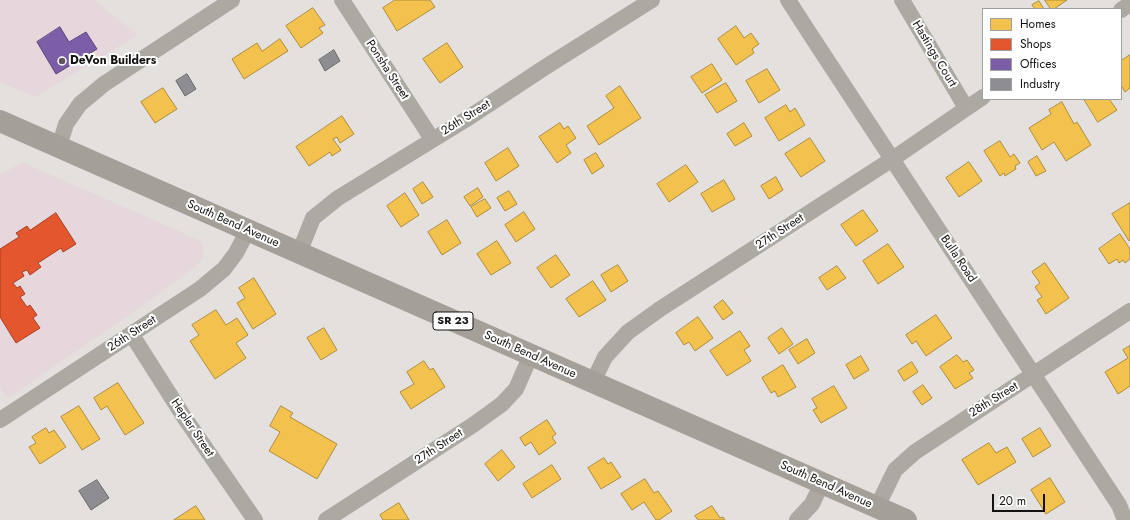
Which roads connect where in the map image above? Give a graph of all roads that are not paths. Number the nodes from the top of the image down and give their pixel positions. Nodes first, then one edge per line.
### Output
1 (232, 0) edge
2 (342, 0) edge
3 (652, 0) edge
4 (788, 0) edge
5 (902, 0) edge
6 (982, 98) edge
7 (966, 108) junction
8 (0, 122) edge
9 (432, 140) junction
10 (59, 147) junction
11 (891, 160) junction
12 (248, 230) junction
13 (299, 253) junction
14 (1130, 311) edge
15 (132, 335) junction
16 (531, 355) junction
17 (1034, 374) junction
18 (593, 382) junction
19 (0, 420) edge
20 (822, 483) junction
21 (876, 507) junction
22 (254, 520) edge
23 (326, 520) edge
24 (797, 520) edge
25 (906, 520) edge
26 (1125, 520) edge

1 - 10 street
2 - 9 street, Ponsha Street
3 - 9 street, 26th Street
4 - 11 street, Bulla Road
5 - 7 street, Hastings Court
6 - 7 street, 27th Street
7 - 11 street, 27th Street
8 - 10 main road, South Bend Avenue / SR 23
9 - 13 street, 26th Street
10 - 12 main road, South Bend Avenue / SR 23
11 - 17 street, Bulla Road
11 - 18 street, 27th Street
12 - 13 main road, South Bend Avenue / SR 23
12 - 15 street, 26th Street
13 - 16 main road, South Bend Avenue / SR 23
14 - 17 street, 28th Street
15 - 19 street, 26th Street
15 - 22 street, Hepler Street
16 - 18 main road, South Bend Avenue / SR 23
16 - 23 street, 27th Street
17 - 21 street, 28th Street
17 - 26 street, Bulla Road
18 - 20 main road, South Bend Avenue / SR 23
20 - 21 main road, South Bend Avenue / SR 23
20 - 24 street
21 - 25 main road, South Bend Avenue / SR 23

